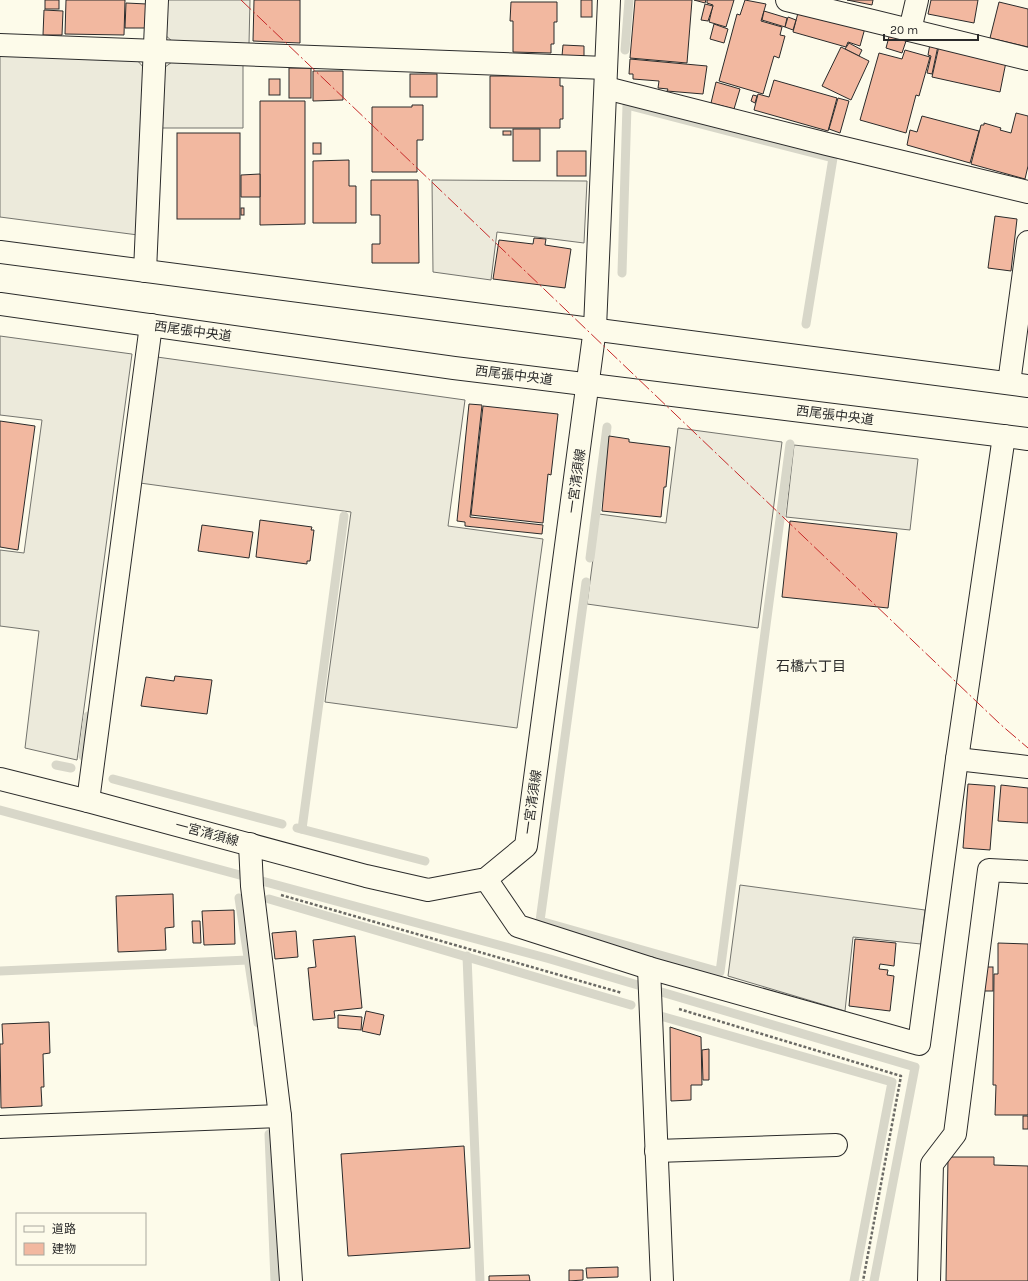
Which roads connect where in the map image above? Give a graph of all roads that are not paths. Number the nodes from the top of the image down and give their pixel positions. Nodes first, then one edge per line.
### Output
1 (157, 0) edge
2 (609, 0) edge
3 (787, 0) edge
4 (917, 0) edge
5 (910, 30) junction
6 (0, 45) edge
7 (154, 51) junction
8 (1028, 59) edge
9 (606, 78) junction
10 (1028, 192) edge
11 (1028, 242) edge
12 (0, 252) edge
13 (145, 271) junction
14 (0, 304) edge
15 (151, 326) junction
16 (595, 328) junction
17 (588, 385) junction
18 (1018, 385) edge
19 (1004, 436) junction
20 (1028, 439) edge
21 (957, 760) junction
22 (1028, 767) edge
23 (0, 779) edge
24 (88, 801) junction
25 (250, 844) junction
26 (1028, 872) edge
27 (486, 879) junction
28 (649, 968) junction
29 (280, 1116) junction
30 (0, 1127) edge
31 (836, 1145) dead end
32 (656, 1151) junction
33 (291, 1281) edge
34 (662, 1281) edge
35 (929, 1281) edge

1 - 7 street
2 - 9 street, 一宮清須線
3 - 5 street
4 - 5 street
5 - 8 street
6 - 7 street
7 - 9 street
7 - 13 street
9 - 10 street
9 - 16 street, 一宮清須線
11 - 18 street
12 - 13 street
13 - 16 street
14 - 15 street, 西尾張中央道
15 - 17 street, 西尾張中央道
15 - 24 street
16 - 17 street, 一宮清須線
16 - 18 street
17 - 19 street, 西尾張中央道
17 - 27 street, 一宮清須線
19 - 20 street, 西尾張中央道
19 - 21 street
21 - 22 street
21 - 28 street
23 - 24 street, 一宮清須線
24 - 25 street, 一宮清須線
25 - 27 street, 一宮清須線
25 - 29 street
26 - 35 street
27 - 28 street
28 - 32 street
29 - 30 street
29 - 33 street
31 - 32 street
32 - 34 street

